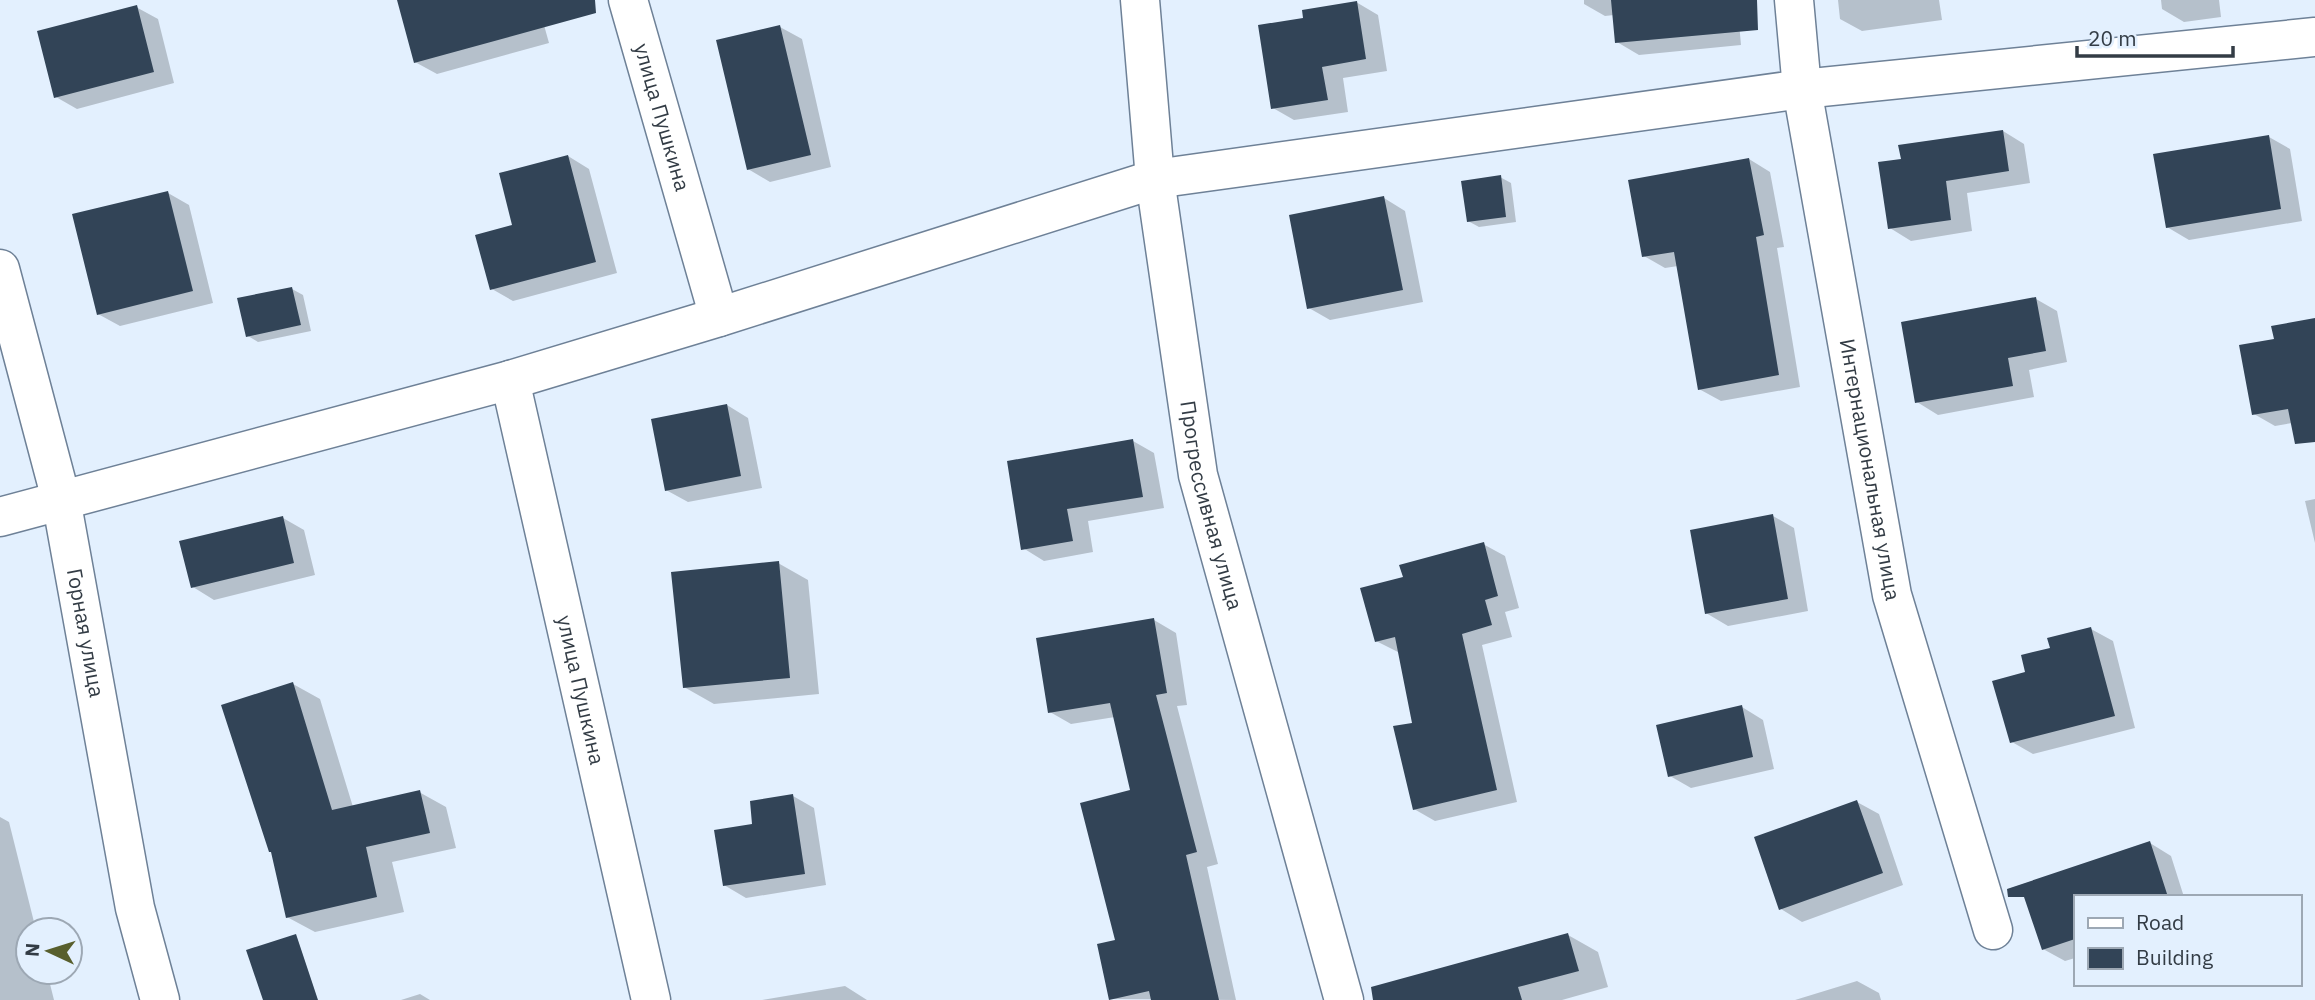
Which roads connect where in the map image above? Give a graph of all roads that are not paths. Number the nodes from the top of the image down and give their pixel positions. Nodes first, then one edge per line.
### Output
1 (628, 0) edge
2 (1140, 0) edge
3 (1794, 0) edge
4 (2315, 37) edge
5 (1802, 89) junction
6 (1155, 178) junction
7 (0, 270) edge
8 (719, 317) junction
9 (510, 380) junction
10 (61, 499) junction
11 (0, 517) edge
12 (1993, 930) dead end
13 (160, 1000) edge
14 (651, 1000) edge
15 (1344, 1000) edge

1 - 8 street, улица Пушкина
2 - 6 street, Прогрессивная улица
3 - 5 street, Интернациональная улица
4 - 5 street
5 - 6 street
5 - 12 street, Интернациональная улица
6 - 8 street
6 - 15 street, Прогрессивная улица
7 - 10 street, Горная улица
8 - 9 street
9 - 10 street
9 - 14 street, улица Пушкина
10 - 11 street
10 - 13 street, Горная улица

